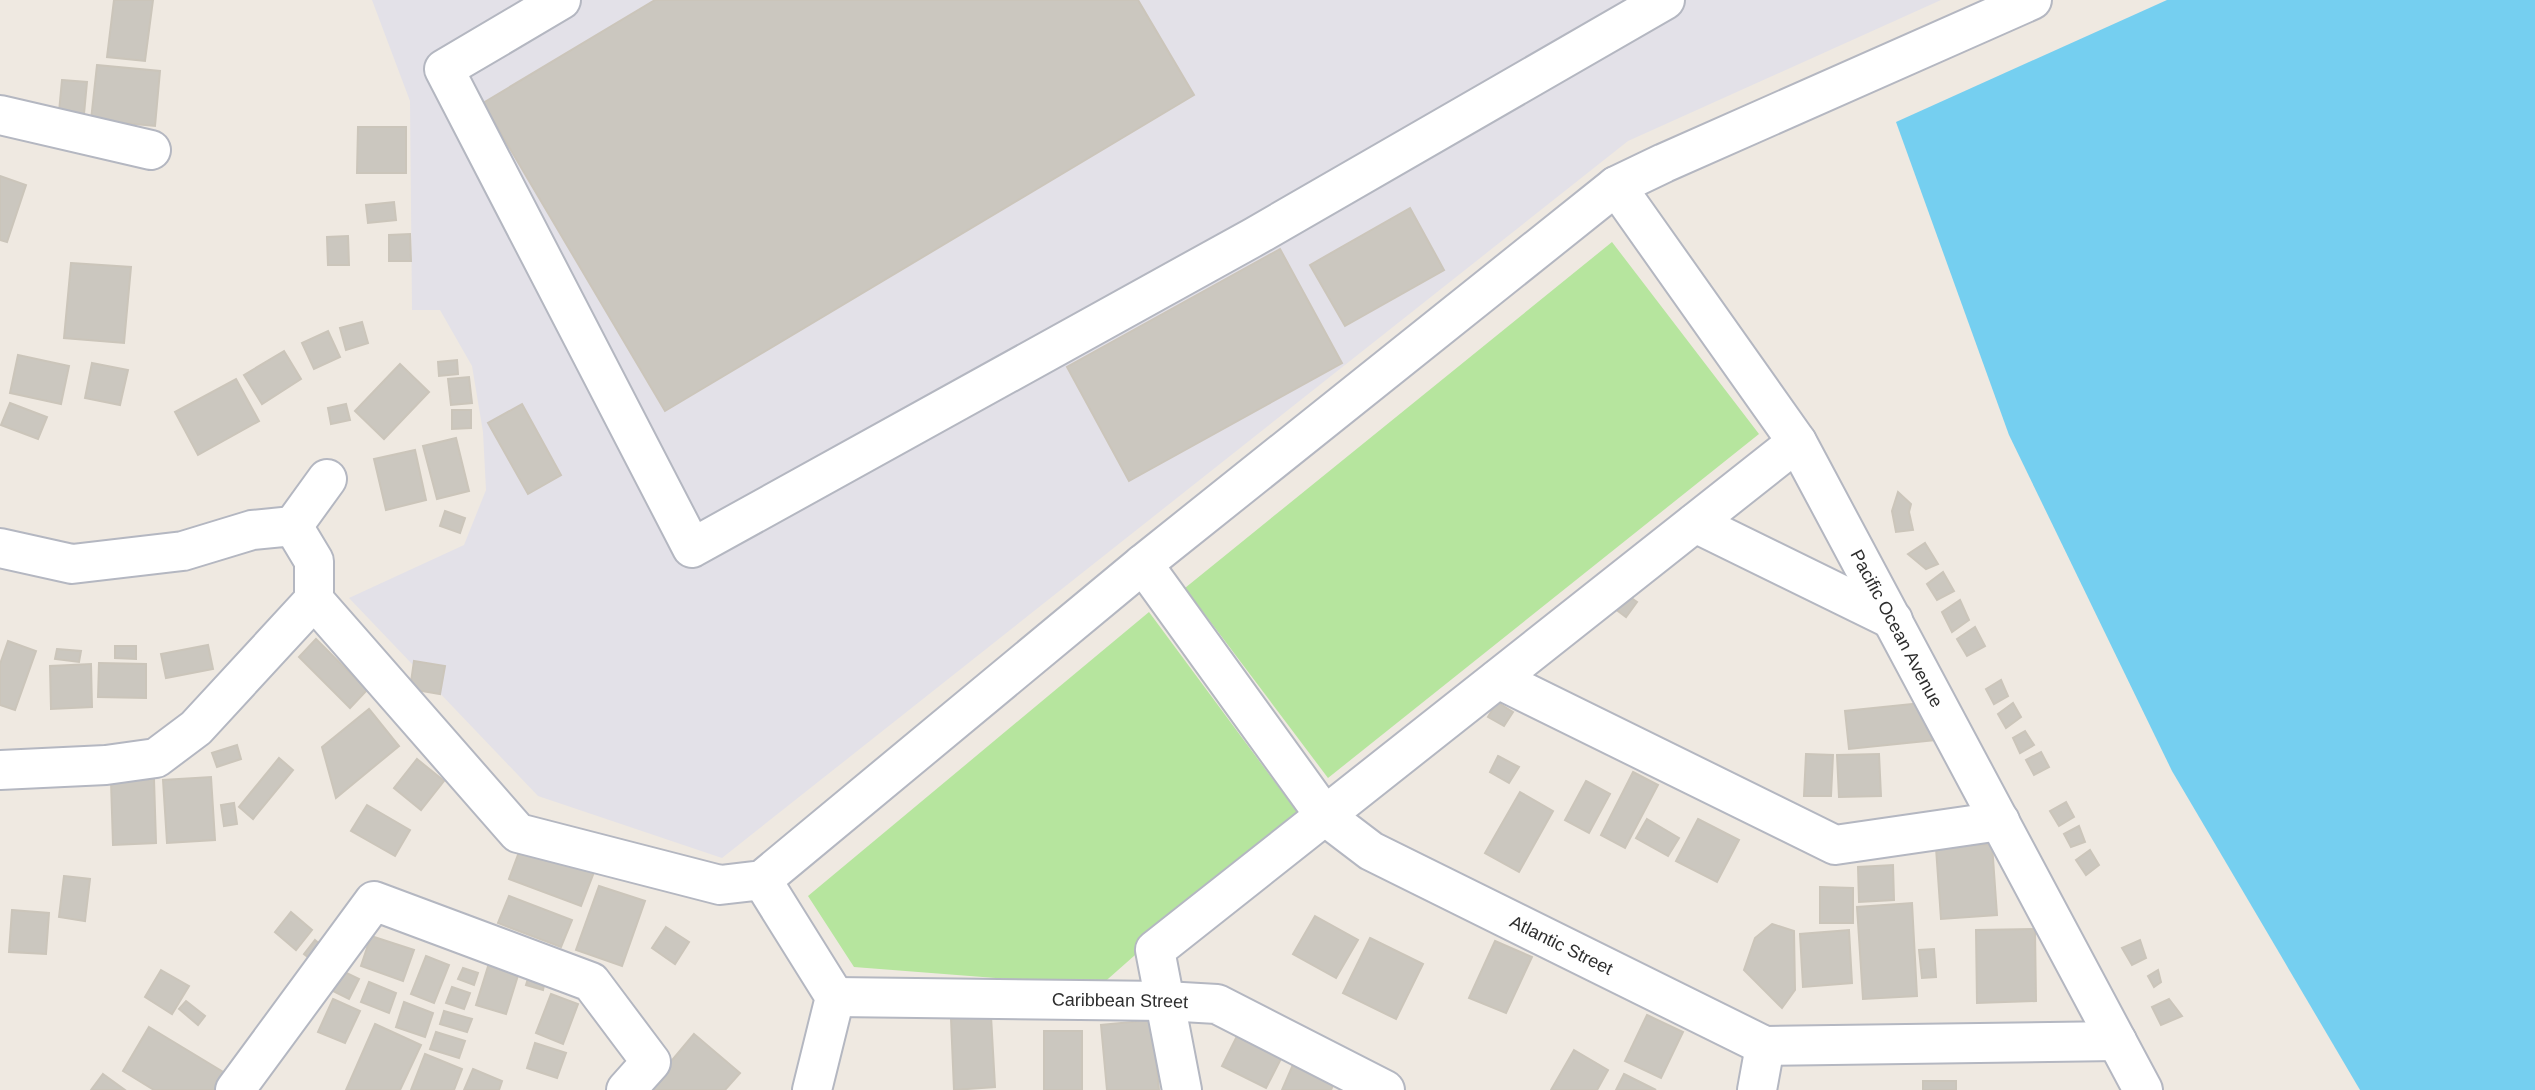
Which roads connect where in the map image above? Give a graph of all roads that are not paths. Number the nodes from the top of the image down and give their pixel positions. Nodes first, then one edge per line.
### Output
1 (561, 0) edge
2 (1665, 0) edge
3 (2032, 0) edge
4 (0, 115) edge
5 (151, 150) dead end
6 (1616, 186) junction
7 (1797, 442) junction
8 (327, 479) dead end
9 (1695, 523) junction
10 (293, 526) junction
11 (0, 548) edge
12 (1143, 564) junction
13 (314, 600) junction
14 (1893, 620) junction
15 (1498, 679) junction
16 (0, 770) edge
17 (1325, 816) junction
18 (2000, 821) junction
19 (762, 880) junction
20 (835, 997) junction
21 (1165, 1001) junction
22 (2117, 1041) junction
23 (1765, 1046) junction
24 (235, 1090) edge
25 (625, 1090) edge
26 (813, 1090) edge
27 (1182, 1090) edge
28 (1385, 1090) edge
29 (1757, 1090) edge
30 (2143, 1090) edge

1 - 2 street
3 - 6 street
4 - 5 street
6 - 7 street, Pacific Ocean Avenue
6 - 12 street
7 - 9 street
7 - 14 street, Pacific Ocean Avenue
8 - 10 street
9 - 14 street
9 - 15 street
10 - 11 street
10 - 13 street
12 - 17 street, Atlantic Street
12 - 19 street
13 - 16 street
13 - 19 street
14 - 18 street, Pacific Ocean Avenue
15 - 17 street
15 - 18 street
17 - 21 street
17 - 23 street, Atlantic Street
18 - 22 street, Pacific Ocean Avenue
19 - 20 street
20 - 21 street, Caribbean Street
20 - 26 street
21 - 27 street
21 - 28 street, Caribbean Street
22 - 23 street, Atlantic Street
22 - 30 street, Pacific Ocean Avenue
23 - 29 street
24 - 25 street

